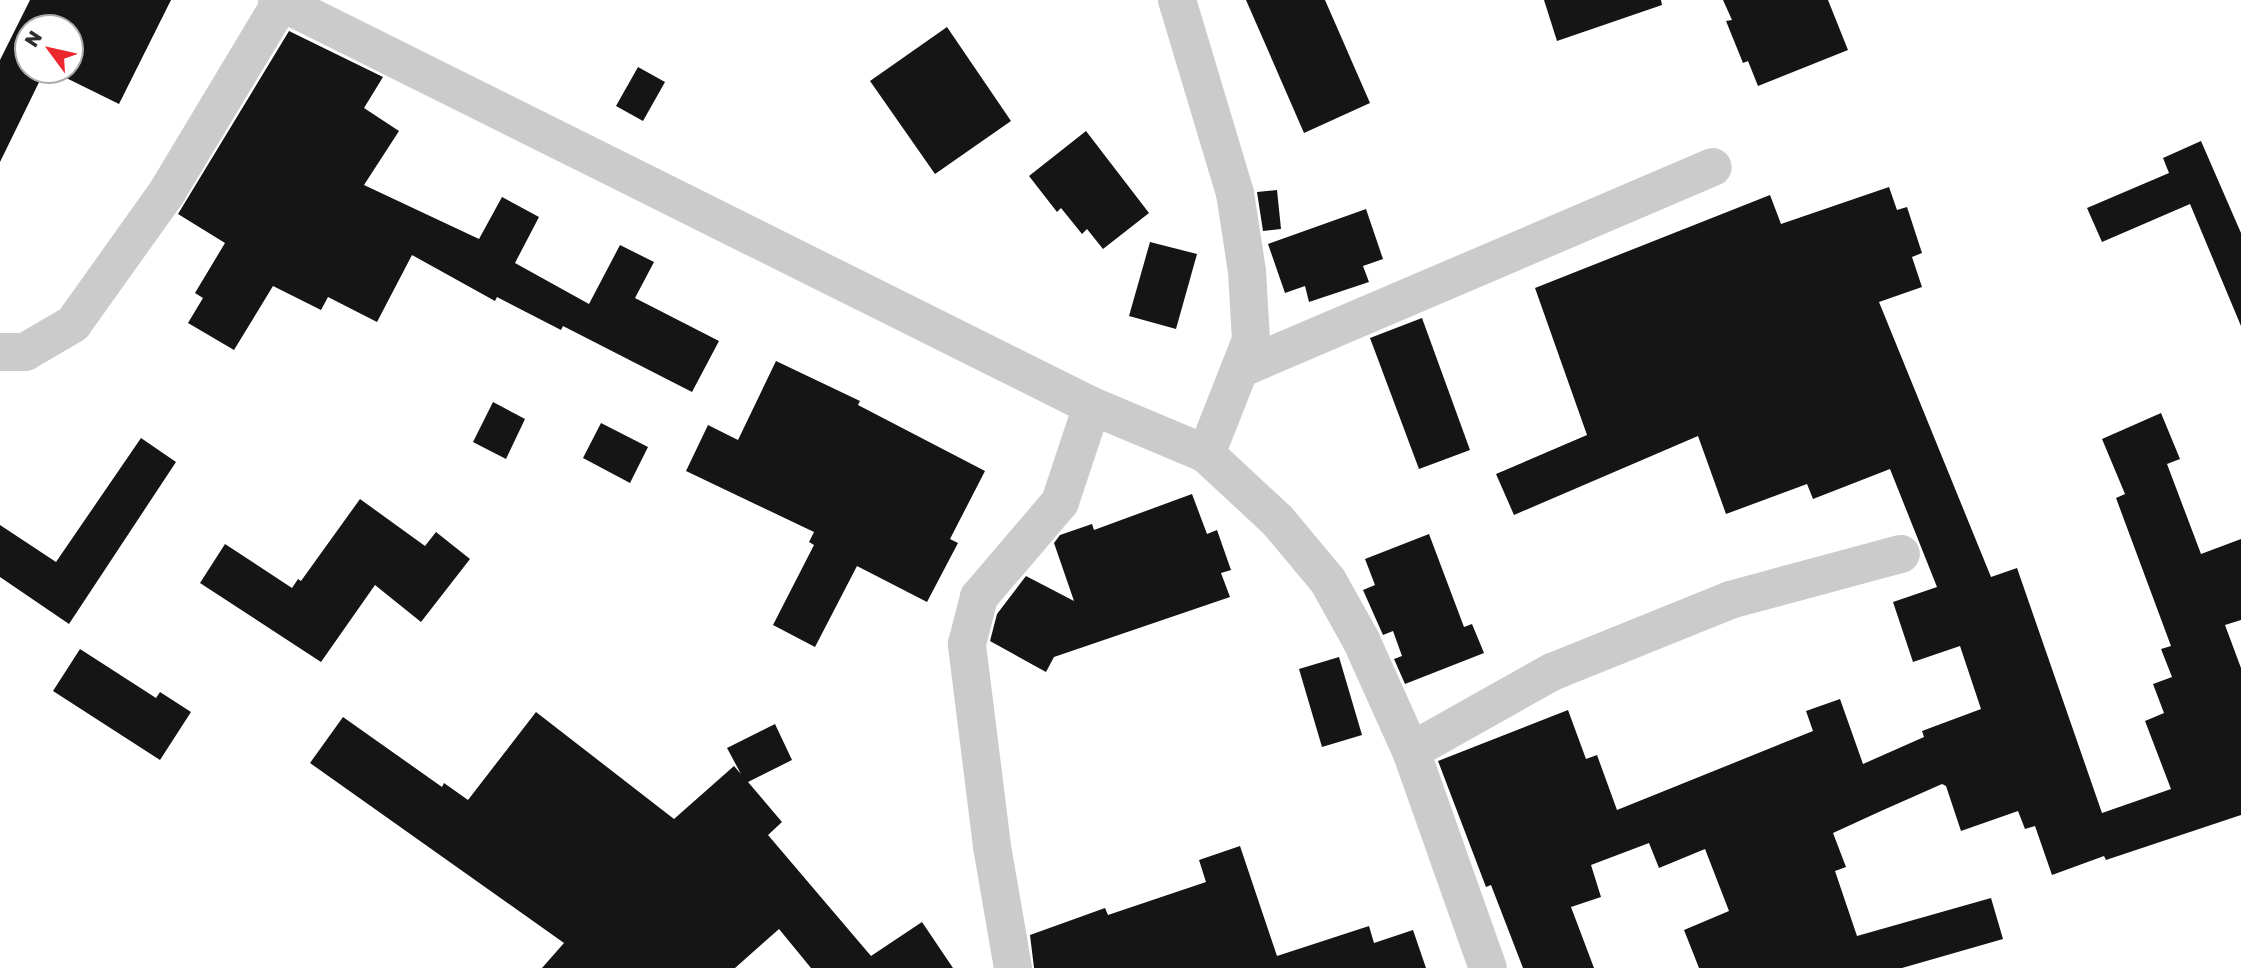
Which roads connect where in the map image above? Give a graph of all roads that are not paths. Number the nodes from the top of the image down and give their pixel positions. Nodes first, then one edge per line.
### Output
1 (279, 1) edge
2 (1187, 3) edge
3 (1713, 167) dead end
4 (0, 352) edge
5 (1240, 369) junction
6 (1092, 406) junction
7 (1206, 454) junction
8 (1901, 554) dead end
9 (1410, 751) junction
10 (1013, 968) edge
11 (1488, 968) edge

1 - 4 street
1 - 6 street
2 - 5 street
3 - 5 street
5 - 7 street
6 - 7 street
6 - 10 street
7 - 9 street
8 - 9 street
9 - 11 street

